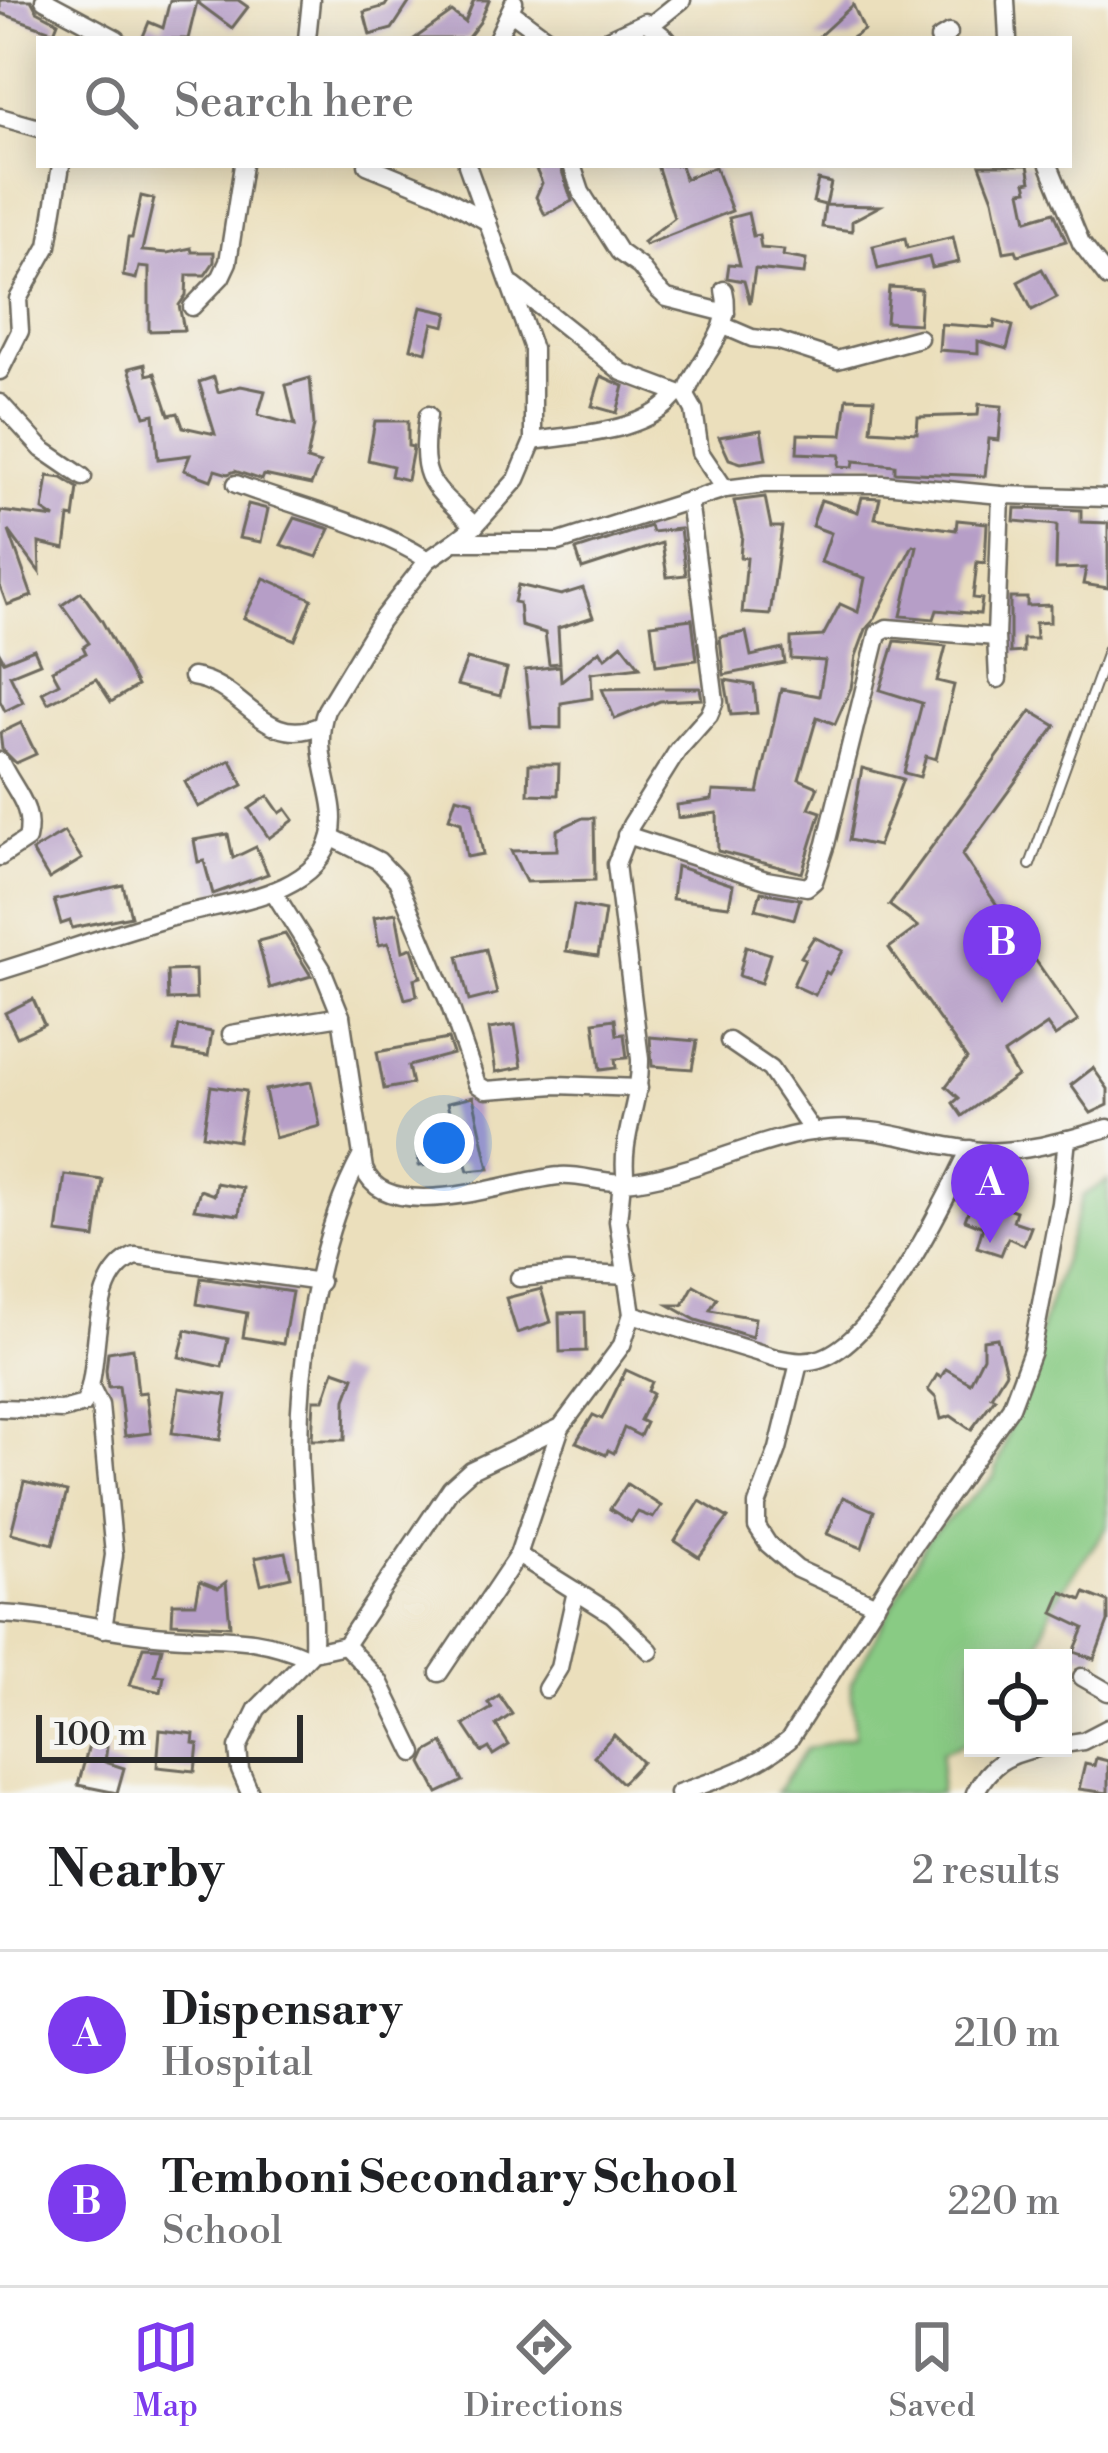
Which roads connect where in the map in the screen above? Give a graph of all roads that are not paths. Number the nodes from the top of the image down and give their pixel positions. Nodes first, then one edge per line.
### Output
1 (44, 0) edge
2 (311, 0) edge
3 (682, 0) edge
4 (1006, 0) edge
5 (513, 5) edge
6 (652, 23) junction
7 (111, 36) edge
8 (307, 36) edge
9 (498, 36) edge
10 (545, 36) edge
11 (614, 36) edge
12 (664, 36) edge
13 (1008, 36) edge
14 (0, 117) edge
15 (36, 127) edge
16 (61, 168) edge
17 (243, 168) edge
18 (374, 168) edge
19 (468, 168) edge
20 (573, 168) edge
21 (1049, 168) edge
22 (488, 222) junction
23 (1108, 278) edge
24 (512, 284) junction
25 (724, 290) dead end
26 (192, 307) dead end
27 (725, 319) junction
28 (919, 338) dead end
29 (0, 370) edge
30 (682, 395) junction
31 (0, 403) edge
32 (428, 415) dead end
33 (533, 441) junction
34 (83, 476) dead end
35 (236, 484) dead end
36 (725, 489) junction
37 (1001, 495) junction
38 (1108, 498) edge
39 (688, 500) junction
40 (475, 526) junction
41 (454, 542) junction
42 (428, 560) junction
43 (996, 637) junction
44 (1108, 650) edge
45 (192, 677) dead end
46 (998, 679) dead end
47 (321, 725) junction
48 (0, 761) edge
49 (626, 835) junction
50 (331, 837) junction
51 (0, 857) edge
52 (1030, 865) dead end
53 (273, 891) junction
54 (0, 971) edge
55 (341, 1016) junction
56 (231, 1034) dead end
57 (729, 1041) dead end
58 (639, 1088) junction
59 (1108, 1128) edge
60 (812, 1132) junction
61 (1067, 1139) junction
62 (970, 1149) junction
63 (363, 1154) junction
64 (624, 1182) junction
65 (628, 1276) junction
66 (519, 1278) dead end
67 (320, 1282) junction
68 (632, 1314) junction
69 (799, 1363) junction
70 (92, 1389) junction
71 (0, 1408) edge
72 (561, 1426) junction
73 (518, 1555) junction
74 (576, 1591) junction
75 (876, 1605) junction
76 (0, 1615) edge
77 (103, 1629) junction
78 (345, 1645) junction
79 (650, 1652) dead end
80 (310, 1655) junction
81 (440, 1673) dead end
82 (1082, 1677) dead end
83 (546, 1689) dead end
84 (1108, 1692) edge
85 (1108, 1728) edge
86 (1072, 1743) edge
87 (413, 1753) dead end
88 (1006, 1757) edge
89 (250, 1793) edge
90 (678, 1793) edge
91 (976, 1793) edge

1 - 7 street
2 - 8 street
3 - 6 street
4 - 13 street
5 - 9 street
5 - 10 street
6 - 11 street
6 - 12 street
14 - 15 street
16 - 29 street
17 - 26 street
18 - 22 street
19 - 22 street
20 - 27 street
21 - 23 street
22 - 24 street
24 - 30 street
24 - 33 street
25 - 27 street
27 - 28 street
27 - 30 street
30 - 33 street
30 - 36 street
31 - 34 street
32 - 40 street
33 - 40 street
35 - 42 street
36 - 37 street
36 - 39 street
37 - 38 street
37 - 43 street
39 - 41 street
39 - 49 street
40 - 41 street
41 - 42 street
42 - 47 street
43 - 46 street
43 - 49 street
44 - 52 lane
45 - 47 street
47 - 50 street
48 - 51 street
49 - 58 street
50 - 53 street
50 - 58 street
53 - 54 street
53 - 55 street
55 - 56 street
55 - 63 street
57 - 60 street
58 - 64 street
59 - 61 street
60 - 62 street
60 - 64 street
61 - 62 street
61 - 75 street
62 - 69 street
63 - 64 street
63 - 67 street
64 - 65 street
65 - 66 street
65 - 68 street
67 - 70 street
67 - 80 street
68 - 69 street
68 - 72 street
69 - 75 street
70 - 71 street
70 - 77 street
72 - 73 street
72 - 78 street
73 - 74 street
73 - 81 street
74 - 79 street
74 - 83 street
75 - 90 street
76 - 77 street
77 - 80 street
78 - 80 street
78 - 87 street
80 - 89 street
82 - 84 street
85 - 86 street
88 - 91 street

